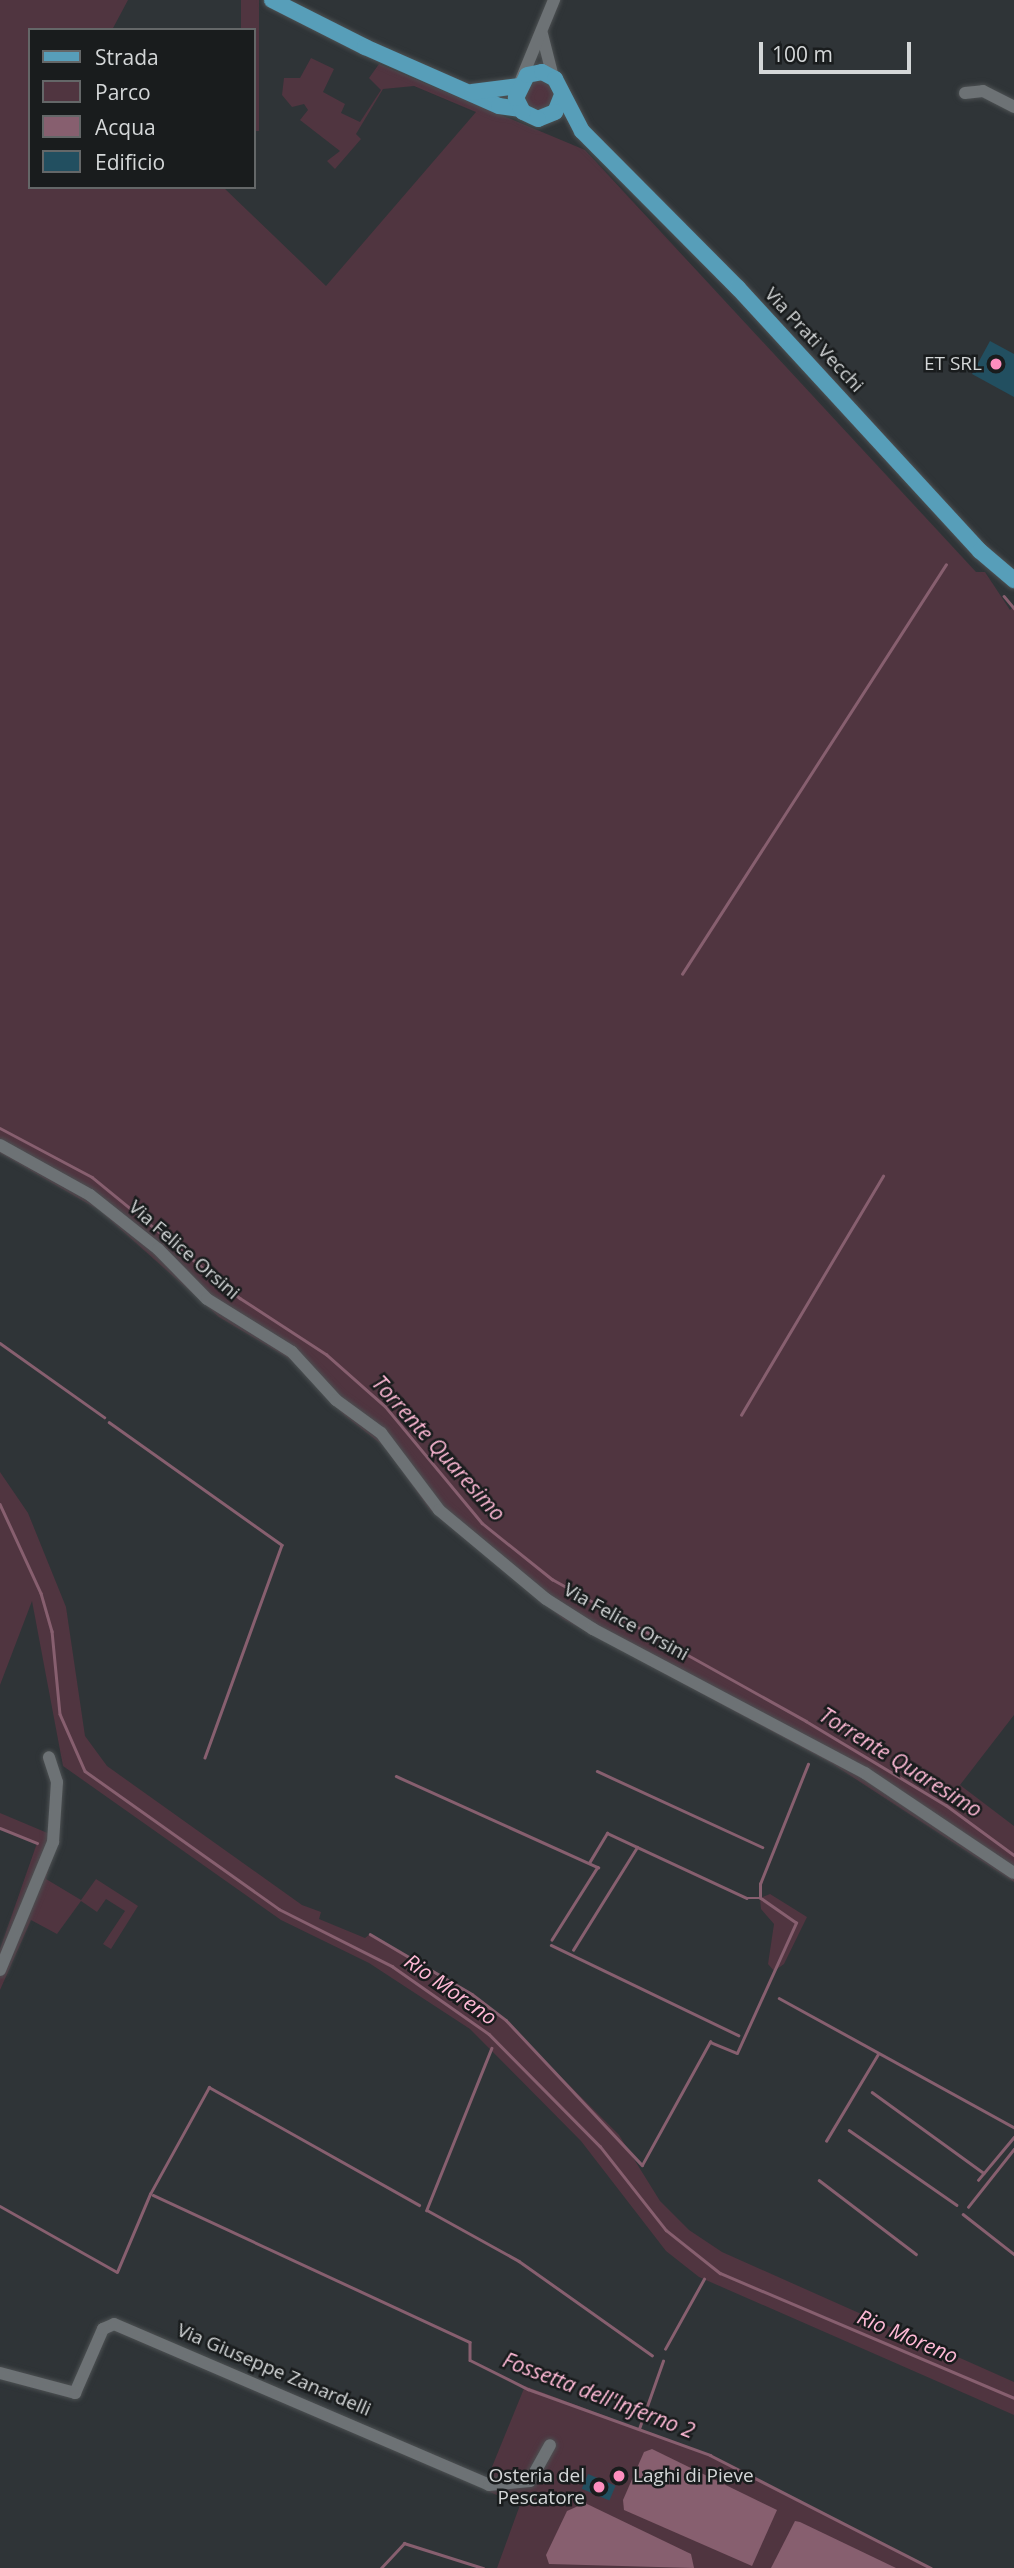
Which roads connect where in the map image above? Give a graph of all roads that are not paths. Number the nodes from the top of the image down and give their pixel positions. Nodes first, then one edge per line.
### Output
1 (272, 0) edge
2 (554, 0) edge
3 (542, 26) junction
4 (553, 77) junction
5 (519, 83) junction
6 (472, 92) junction
7 (965, 93) dead end
8 (562, 94) junction
9 (1014, 107) edge
10 (521, 109) junction
11 (546, 117) junction
12 (582, 131) junction
13 (1014, 580) edge
14 (0, 1145) edge
15 (49, 1757) dead end
16 (1014, 1873) edge
17 (0, 1970) edge
18 (0, 2373) edge
19 (550, 2445) dead end

1 - 6 main road, Via Prati Vecchi
2 - 3 street
3 - 4 street
3 - 5 street
4 - 5 main road
4 - 8 main road, Via Prati Vecchi
5 - 6 main road
5 - 10 main road
6 - 10 main road, Via Prati Vecchi
7 - 9 street
8 - 11 main road
8 - 12 main road, Via Prati Vecchi
10 - 11 main road, Via Prati Vecchi
11 - 12 main road, Via Prati Vecchi
12 - 13 main road, Via Prati Vecchi
14 - 16 street, Via Felice Orsini
15 - 17 street
18 - 19 street, Via Giuseppe Zanardelli

